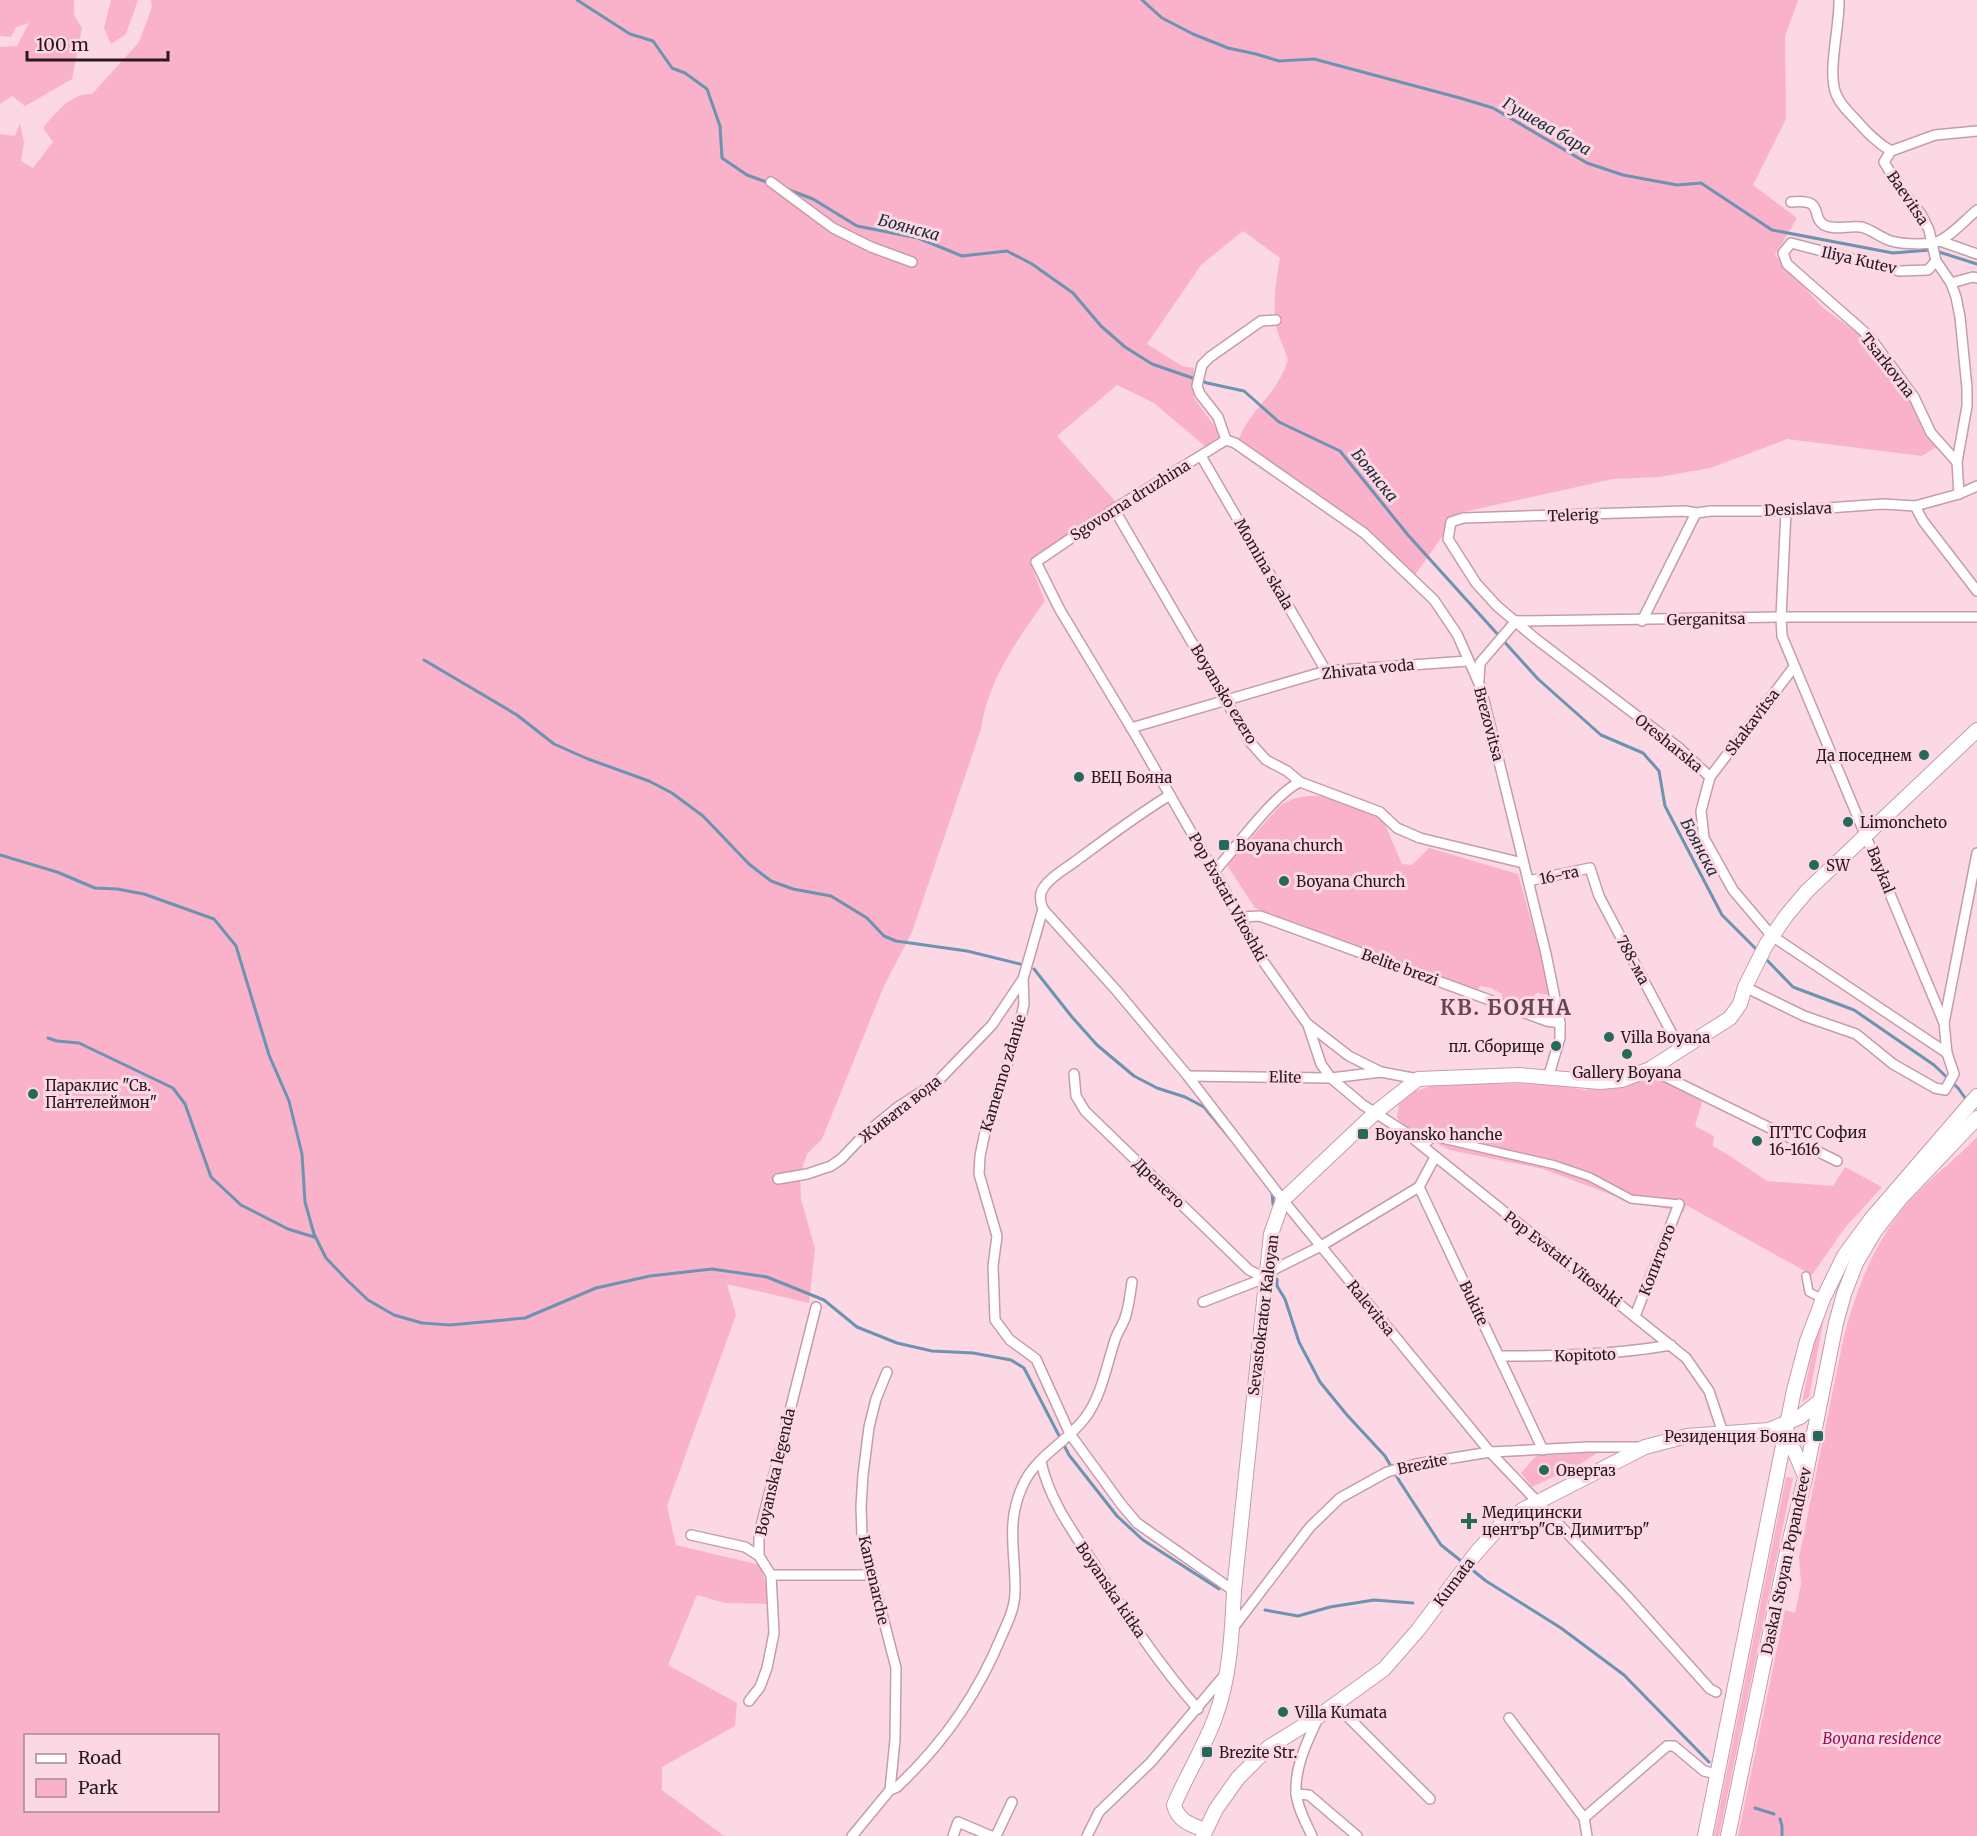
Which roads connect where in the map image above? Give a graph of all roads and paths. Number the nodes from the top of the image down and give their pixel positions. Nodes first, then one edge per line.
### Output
1 (1839, 0) edge
2 (1977, 131) edge
3 (1891, 151) junction
4 (771, 182) dead end
5 (1791, 202) dead end
6 (1977, 210) edge
7 (1937, 242) junction
8 (1783, 253) joint
9 (1977, 254) edge
10 (1936, 261) junction
11 (912, 262) dead end
12 (1977, 278) edge
13 (1951, 283) junction
14 (1276, 320) dead end
15 (1226, 440) junction
16 (1202, 456) junction
17 (1957, 462) junction
18 (1977, 486) edge
19 (1959, 494) junction
20 (1915, 506) junction
21 (1114, 509) junction
22 (1786, 511) junction
23 (1696, 513) junction
24 (1451, 522) joint
25 (1036, 562) joint
26 (1977, 591) edge
27 (1781, 617) junction
28 (1977, 617) edge
29 (1516, 621) junction
30 (1642, 621) junction
31 (1468, 661) junction
32 (1794, 667) junction
33 (1326, 671) junction
34 (1480, 688) junction
35 (1228, 701) junction
36 (1131, 728) junction
37 (1977, 730) edge
38 (1710, 777) junction
39 (1300, 782) junction
40 (1170, 795) junction
41 (1867, 835) junction
42 (1977, 853) edge
43 (1523, 863) junction
44 (1590, 868) joint
45 (1214, 872) junction
46 (1528, 881) junction
47 (1043, 909) junction
48 (1240, 917) junction
49 (1769, 941) junction
50 (1023, 979) junction
51 (1748, 981) junction
52 (1560, 1023) junction
53 (1944, 1023) junction
54 (1308, 1025) junction
55 (1680, 1049) junction
56 (1947, 1053) junction
57 (1650, 1069) junction
58 (1381, 1072) junction
59 (1074, 1074) dead end
60 (1188, 1076) junction
61 (1331, 1078) junction
62 (1548, 1078) junction
63 (1418, 1079) junction
64 (1977, 1096) edge
65 (1376, 1112) junction
66 (1977, 1118) edge
67 (1950, 1137) junction
68 (1423, 1146) junction
69 (1435, 1157) junction
70 (1837, 1161) dead end
71 (778, 1179) dead end
72 (1419, 1187) junction
73 (1283, 1200) junction
74 (1679, 1204) joint
75 (1321, 1246) junction
76 (1806, 1276) dead end
77 (1265, 1278) junction
78 (1132, 1282) dead end
79 (1823, 1299) junction
80 (1203, 1302) dead end
81 (816, 1307) dead end
82 (1635, 1316) junction
83 (1671, 1346) junction
84 (1499, 1356) junction
85 (887, 1372) dead end
86 (1820, 1401) junction
87 (1787, 1424) junction
88 (1769, 1430) junction
89 (1723, 1433) junction
90 (1070, 1434) junction
91 (1784, 1439) junction
92 (1646, 1447) junction
93 (1543, 1450) junction
94 (1490, 1452) junction
95 (1041, 1462) junction
96 (1805, 1476) junction
97 (1537, 1501) junction
98 (691, 1535) dead end
99 (759, 1556) junction
100 (771, 1575) junction
101 (871, 1575) junction
102 (1234, 1591) junction
103 (1232, 1629) junction
104 (1226, 1672) junction
105 (1716, 1692) dead end
106 (749, 1701) dead end
107 (1335, 1704) junction
108 (1198, 1709) junction
109 (1319, 1716) junction
110 (1509, 1718) dead end
111 (1717, 1774) junction
112 (890, 1790) junction
113 (1296, 1794) junction
114 (1430, 1799) dead end
115 (1012, 1802) dead end
116 (1584, 1818) junction
117 (1206, 1834) edge
118 (852, 1836) edge
119 (953, 1836) edge
120 (991, 1836) edge
121 (996, 1836) edge
122 (1087, 1836) edge
123 (1312, 1836) edge
124 (1357, 1836) edge
125 (1587, 1836) edge
126 (1705, 1836) edge
127 (1728, 1836) edge

1 - 3 street, Baevitsa
2 - 3 street
3 - 7 street, Baevitsa
4 - 11 street
5 - 7 street
6 - 7 street
7 - 9 street
7 - 10 street
8 - 10 street, Iliya Kutev
8 - 17 street, Tsarkovna
10 - 13 street
12 - 13 street
13 - 17 street
14 - 15 street
15 - 16 street, Sgovorna druzhina
15 - 31 street, Brezovitsa
16 - 21 street, Sgovorna druzhina
16 - 33 street, Momina skala
17 - 19 street
18 - 19 street
19 - 20 street
20 - 22 street, Desislava
20 - 26 street
21 - 25 street, Sgovorna druzhina
21 - 35 street, Boyansko ezero
22 - 23 street, Desislava
22 - 27 street, Baykal
23 - 24 street, Telerig
23 - 30 street
24 - 29 street, Oresharska
25 - 36 street, Pop Evstati Vitoshki
27 - 28 street, Gerganitsa
27 - 30 street, Gerganitsa
27 - 32 street, Baykal
29 - 30 street, Gerganitsa
29 - 34 street
29 - 38 street, Oresharska
31 - 33 street, Zhivata voda
31 - 34 street, Brezovitsa
32 - 38 street, Skakavitsa
32 - 41 street, Baykal
33 - 35 street, Zhivata voda
34 - 43 street, Brezovitsa
35 - 36 street, Zhivata voda
35 - 39 street, Boyansko ezero
36 - 40 street, Pop Evstati Vitoshki
37 - 41 main road
38 - 49 street, Oresharska
39 - 43 street, Boyansko ezero
39 - 45 street
40 - 45 street, Pop Evstati Vitoshki
40 - 47 street, Kamenno zdanie
41 - 49 main road
41 - 53 street, Baykal
42 - 53 street
43 - 46 street, Brezovitsa
44 - 46 street, 16-та
44 - 55 street, 788-ма
45 - 48 street, Pop Evstati Vitoshki
46 - 52 street, Brezovitsa
47 - 50 street, Kamenno zdanie
47 - 60 street, Ralevitsa
48 - 52 street, Belite brezi
48 - 54 street, Pop Evstati Vitoshki
49 - 51 main road
49 - 56 street, Oresharska
50 - 71 street, Живата вода
50 - 90 street, Kamenno zdanie
51 - 55 main road
51 - 56 street, Baykal
52 - 62 street, Brezovitsa
53 - 56 street, Baykal
54 - 58 street
54 - 61 street, Pop Evstati Vitoshki
55 - 57 main road
57 - 62 main road
57 - 70 street
58 - 61 street, Elite
58 - 63 street
59 - 77 street, Дренето
60 - 61 street, Elite
60 - 73 street, Ralevitsa
61 - 65 street, Pop Evstati Vitoshki
62 - 63 main road
63 - 65 main road, Sevastokrator Kaloyan
64 - 67 main road, Daskal Stoyan Popandreev
65 - 68 street, Pop Evstati Vitoshki
65 - 73 main road, Sevastokrator Kaloyan
66 - 67 main road, Daskal Stoyan Popandreev
67 - 79 main road, Daskal Stoyan Popandreev
67 - 86 main road, Daskal Stoyan Popandreev
68 - 69 street, Pop Evstati Vitoshki
68 - 74 street
69 - 72 street
69 - 82 street, Pop Evstati Vitoshki
72 - 75 street
72 - 84 street, Bukite
73 - 75 street, Ralevitsa
73 - 77 main road, Sevastokrator Kaloyan
74 - 82 street, Копитото
75 - 77 street
75 - 94 street, Ralevitsa
76 - 79 street
77 - 80 street
77 - 102 main road, Sevastokrator Kaloyan
78 - 90 street
79 - 87 main road, Daskal Stoyan Popandreev
81 - 99 street, Boyanska legenda
82 - 83 street, Pop Evstati Vitoshki
83 - 84 street, Kopitoto
83 - 89 street, Pop Evstati Vitoshki
84 - 93 street, Bukite
85 - 101 street, Kamenarche
86 - 87 main road, Kumata
86 - 96 main road, Daskal Stoyan Popandreev
87 - 88 main road, Kumata
87 - 91 main road, Daskal Stoyan Popandreev
88 - 89 main road, Kumata
88 - 91 main road
89 - 92 main road, Kumata
90 - 95 street
90 - 102 street
91 - 96 main road
91 - 111 main road, Daskal Stoyan Popandreev
92 - 93 street, Brezite
92 - 97 main road, Kumata
93 - 94 street, Brezite
94 - 97 street, Ralevitsa
94 - 103 street, Brezite
95 - 108 street, Boyanska kitka
95 - 112 street
96 - 127 main road, Daskal Stoyan Popandreev
97 - 105 street, Ralevitsa
97 - 107 main road, Kumata
98 - 99 street
99 - 100 street, Boyanska legenda
100 - 101 street
100 - 106 street, Boyanska legenda
101 - 112 street, Kamenarche
102 - 103 main road, Sevastokrator Kaloyan
103 - 104 main road, Sevastokrator Kaloyan
104 - 108 street
104 - 117 main road, Sevastokrator Kaloyan
107 - 109 main road, Kumata
107 - 114 street
108 - 122 street
109 - 113 street
109 - 117 main road, Kumata
110 - 116 street
111 - 116 street
111 - 126 main road, Daskal Stoyan Popandreev
112 - 118 street
113 - 123 street
113 - 124 street
115 - 121 street
116 - 125 street
119 - 120 street

